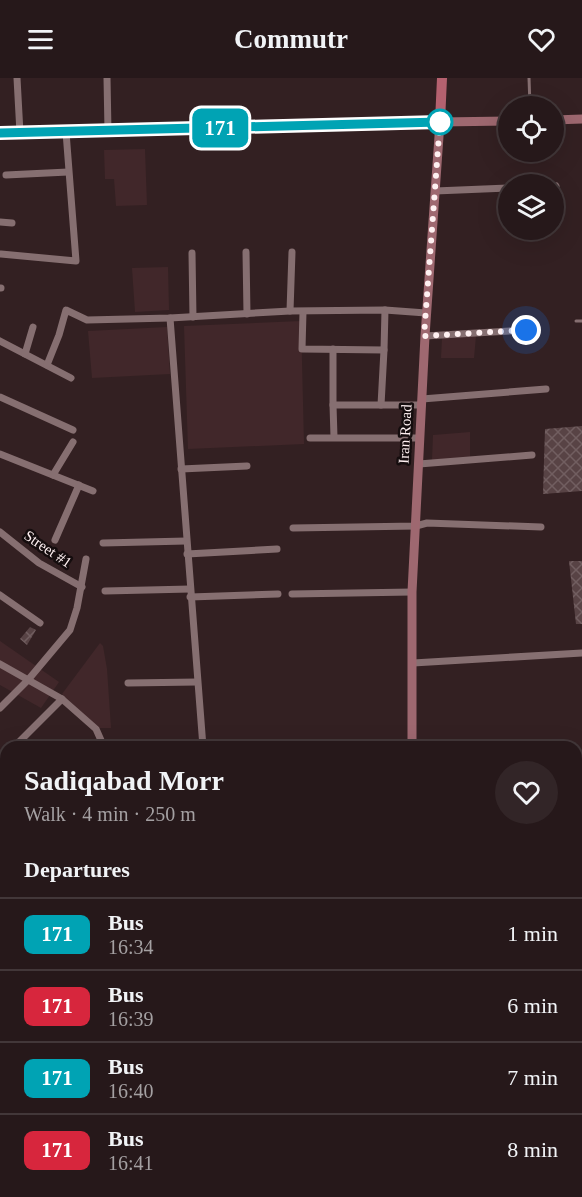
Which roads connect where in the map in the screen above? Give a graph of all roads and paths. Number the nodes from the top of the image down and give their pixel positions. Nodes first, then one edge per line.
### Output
1 (17, 78) edge
2 (107, 78) edge
3 (442, 78) edge
4 (530, 78) edge
5 (530, 96) edge
6 (582, 119) edge
7 (564, 120) edge
8 (498, 121) edge
9 (440, 122) junction
10 (108, 131) junction
11 (66, 132) junction
12 (0, 133) edge
13 (20, 133) junction
14 (68, 172) junction
15 (6, 175) dead end
16 (498, 188) edge
17 (435, 191) junction
18 (0, 222) edge
19 (12, 223) dead end
20 (246, 252) dead end
21 (292, 252) dead end
22 (1, 254) edge
23 (192, 254) dead end
24 (385, 310) junction
25 (290, 311) junction
26 (303, 312) junction
27 (426, 313) junction
28 (247, 314) junction
29 (193, 317) junction
30 (170, 318) junction
31 (576, 321) dead end
32 (582, 321) edge
33 (33, 327) dead end
34 (526, 330) dead end
35 (424, 336) junction
36 (0, 341) edge
37 (333, 349) junction
38 (384, 350) junction
39 (25, 354) junction
40 (47, 365) junction
41 (71, 378) dead end
42 (546, 388) dead end
43 (0, 397) edge
44 (422, 402) junction
45 (333, 405) junction
46 (381, 405) junction
47 (73, 430) dead end
48 (334, 437) junction
49 (309, 438) dead end
50 (420, 438) junction
51 (73, 442) dead end
52 (0, 454) edge
53 (532, 455) dead end
54 (418, 464) junction
55 (247, 466) dead end
56 (181, 469) junction
57 (54, 475) junction
58 (79, 485) junction
59 (93, 491) dead end
60 (416, 526) junction
61 (293, 528) dead end
62 (541, 528) dead end
63 (0, 532) edge
64 (55, 540) dead end
65 (186, 541) junction
66 (103, 543) dead end
67 (277, 549) dead end
68 (187, 554) junction
69 (86, 559) dead end
70 (82, 587) junction
71 (105, 591) dead end
72 (412, 592) junction
73 (190, 593) junction
74 (278, 594) dead end
75 (292, 594) dead end
76 (0, 595) edge
77 (40, 623) dead end
78 (582, 653) edge
79 (413, 663) junction
80 (0, 664) edge
81 (28, 680) junction
82 (197, 682) junction
83 (128, 683) dead end
84 (62, 699) junction
85 (0, 708) edge
86 (20, 741) edge
87 (101, 741) edge
88 (202, 741) edge
89 (412, 741) edge

1 - 13 street
2 - 10 street
3 - 9 main road
4 - 5 lane
6 - 7 main road
8 - 9 main road
9 - 10 main road
9 - 17 main road, Iran Road
10 - 11 main road
11 - 13 main road
11 - 14 street
12 - 13 main road
14 - 15 street
14 - 22 street
16 - 17 street
17 - 27 main road, Iran Road
18 - 19 street
20 - 28 street
21 - 25 street
23 - 29 street
24 - 26 street
24 - 27 street
24 - 38 street
25 - 26 street
25 - 28 street
26 - 37 street
27 - 35 main road, Iran Road
28 - 29 street
29 - 30 street
30 - 40 street
30 - 56 street
31 - 32 lane
33 - 39 street
34 - 35 street
35 - 44 main road, Iran Road
36 - 39 street
37 - 38 street
37 - 45 street
38 - 46 street
39 - 40 street
40 - 41 street
42 - 44 street
43 - 47 street
44 - 46 street
44 - 50 main road, Iran Road
45 - 46 street
45 - 48 street
48 - 49 street
48 - 50 street
50 - 54 main road, Iran Road
51 - 57 street
52 - 57 street
53 - 54 street
54 - 60 main road, Iran Road
55 - 56 street
56 - 65 street
57 - 58 street
58 - 59 street
58 - 64 street
60 - 61 street
60 - 62 street
60 - 72 main road, Iran Road
63 - 70 street, Street #1
65 - 66 street
65 - 68 street
67 - 68 street
68 - 73 street
69 - 70 street
70 - 81 street
71 - 73 street
72 - 75 street
72 - 79 main road, Iran Road
73 - 74 street
73 - 82 street
76 - 77 street
78 - 79 street
79 - 89 main road, Iran Road
80 - 81 street
81 - 84 street
81 - 85 street
82 - 83 street
82 - 88 street
84 - 86 street
84 - 87 street

